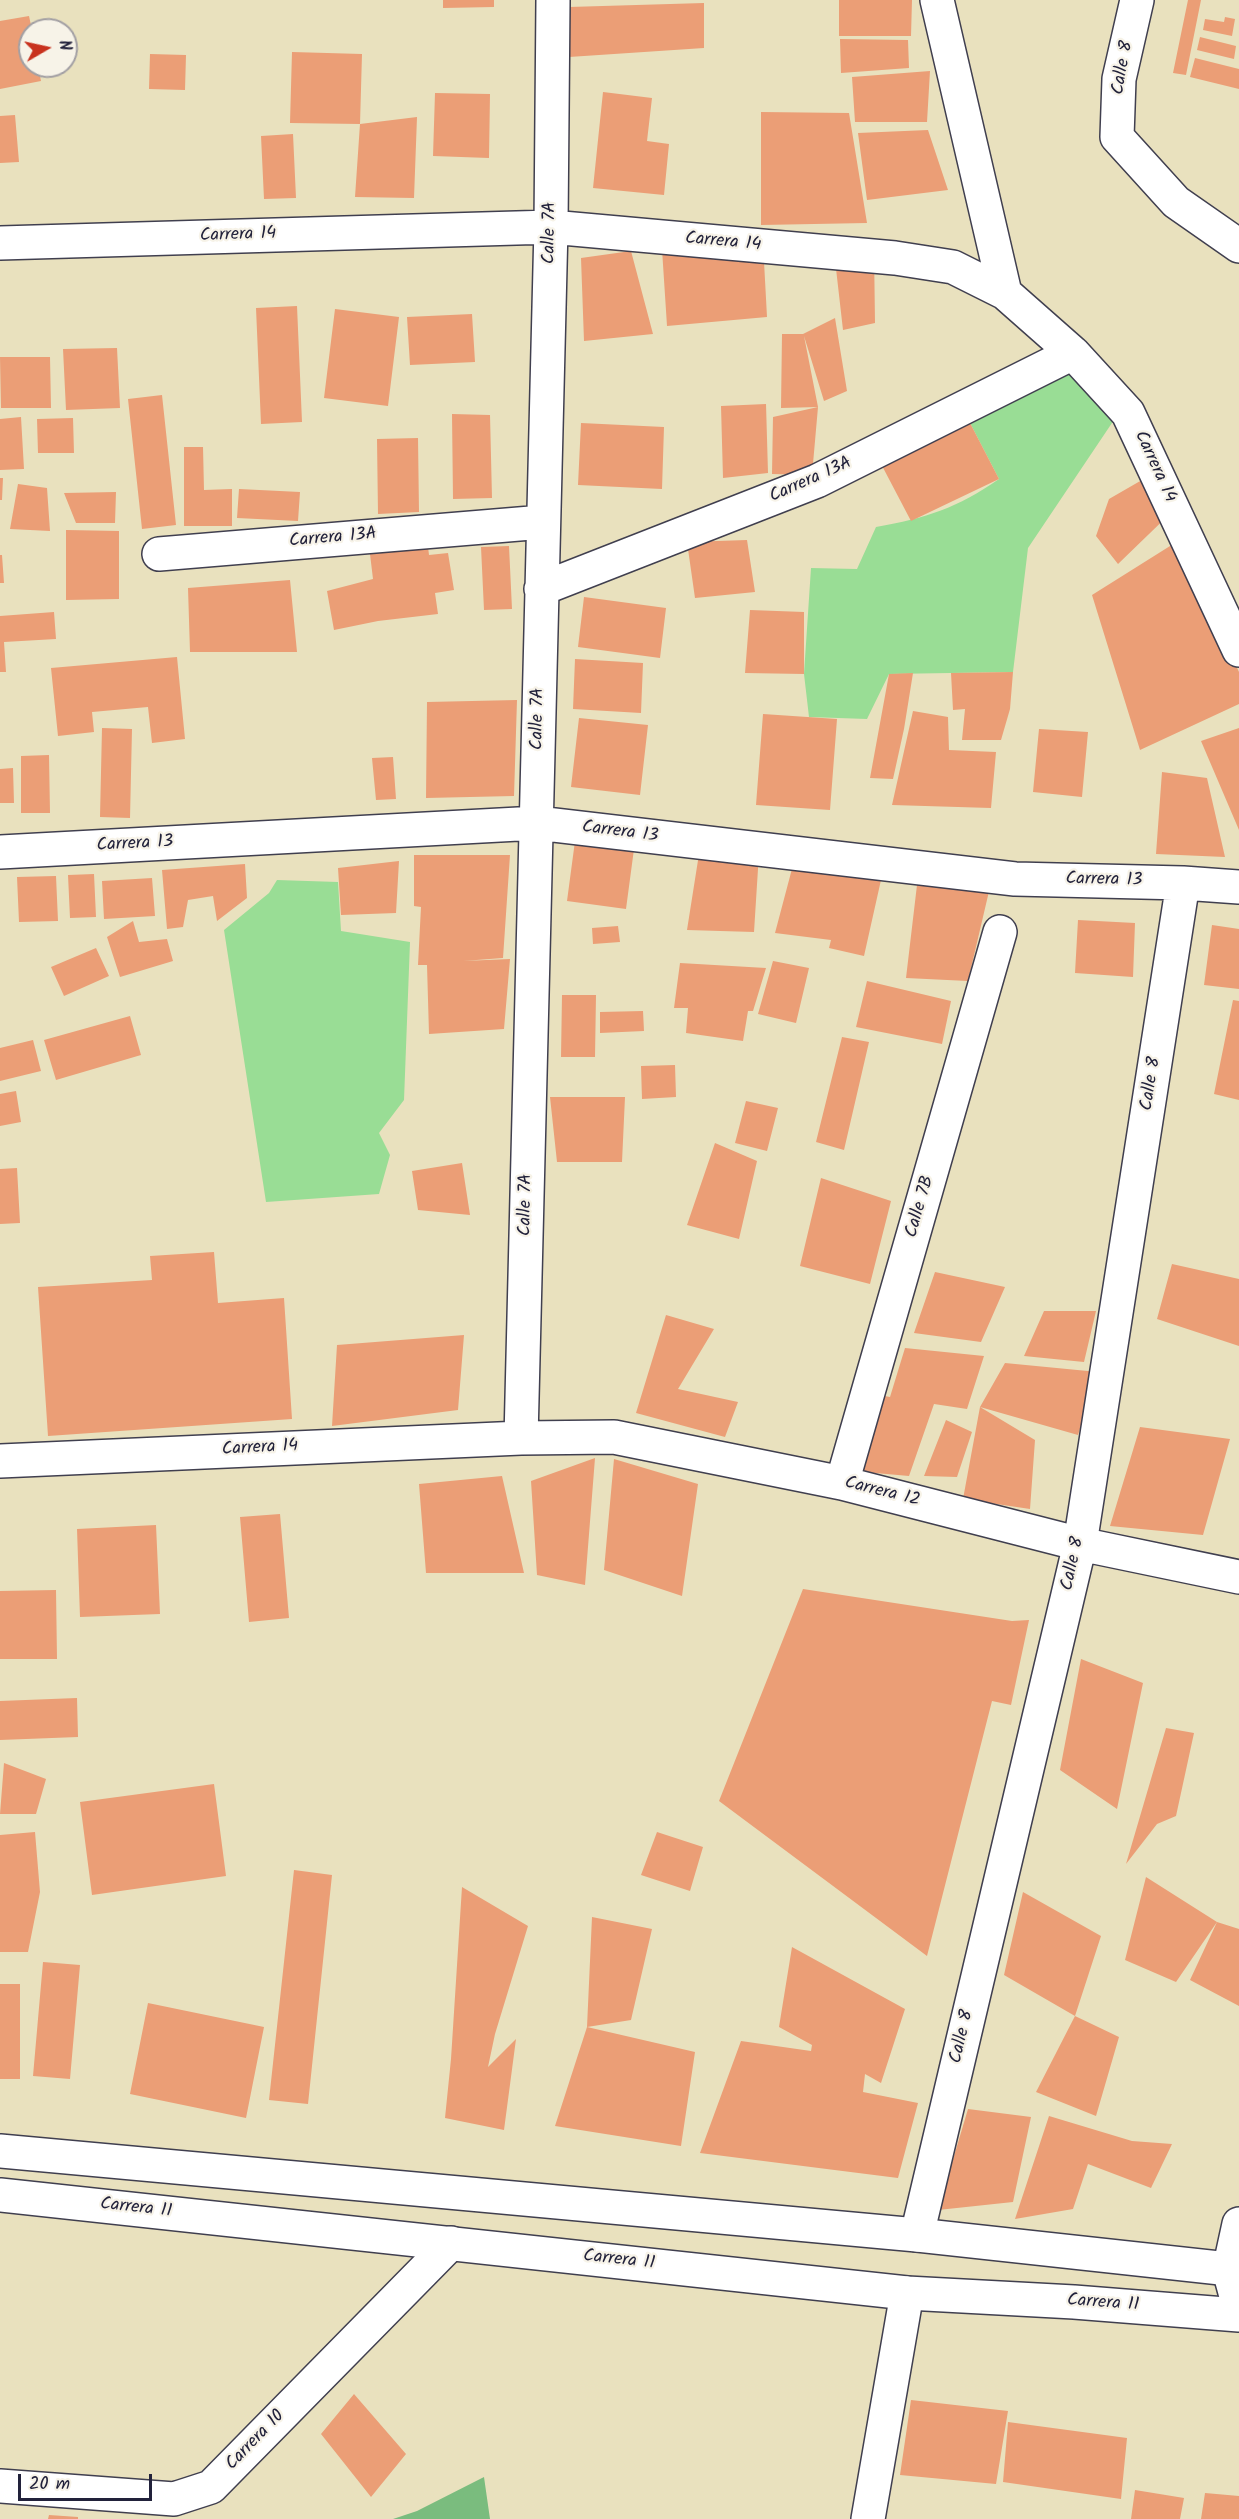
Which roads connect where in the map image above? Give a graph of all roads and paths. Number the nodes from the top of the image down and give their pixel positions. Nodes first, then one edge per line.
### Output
1 (553, 0) edge
2 (937, 0) edge
3 (1137, 0) edge
4 (551, 227) junction
5 (0, 243) edge
6 (1239, 246) edge
7 (1005, 293) junction
8 (1072, 353) junction
9 (543, 522) junction
10 (159, 554) dead end
11 (541, 589) junction
12 (1239, 650) edge
13 (537, 823) junction
14 (0, 852) edge
15 (1183, 883) junction
16 (1239, 887) edge
17 (1000, 932) dead end
18 (521, 1437) junction
19 (0, 1461) edge
20 (842, 1483) junction
21 (1080, 1544) junction
22 (1239, 1577) edge
23 (0, 2151) edge
24 (0, 2195) edge
25 (1239, 2224) edge
26 (916, 2235) junction
27 (451, 2243) junction
28 (1234, 2270) edge
29 (907, 2293) junction
30 (1236, 2315) edge
31 (0, 2486) edge
32 (868, 2519) edge

1 - 4 street, Calle 7A
2 - 7 street
3 - 6 street, Calle 8
4 - 5 street, Carrera 14
4 - 7 street, Carrera 14
4 - 9 street, Calle 7A
7 - 8 street, Carrera 14
8 - 11 street, Carrera 13A
8 - 12 street, Carrera 14
9 - 10 street, Carrera 13A
9 - 11 street, Calle 7A
11 - 13 street, Calle 7A
13 - 14 street, Carrera 13
13 - 15 street, Carrera 13
13 - 18 street, Calle 7A
15 - 16 street, Carrera 13
15 - 21 street, Calle 8
17 - 20 street, Calle 7B
18 - 19 street, Carrera 14
18 - 20 street, Carrera 12
20 - 21 street, Carrera 12
21 - 22 street, Carrera 12
21 - 26 street, Calle 8
23 - 26 street
24 - 27 street, Carrera 11
25 - 28 street
26 - 28 street
27 - 29 street, Carrera 11
27 - 31 street, Carrera 10
28 - 30 street
29 - 30 street, Carrera 11
29 - 32 street

